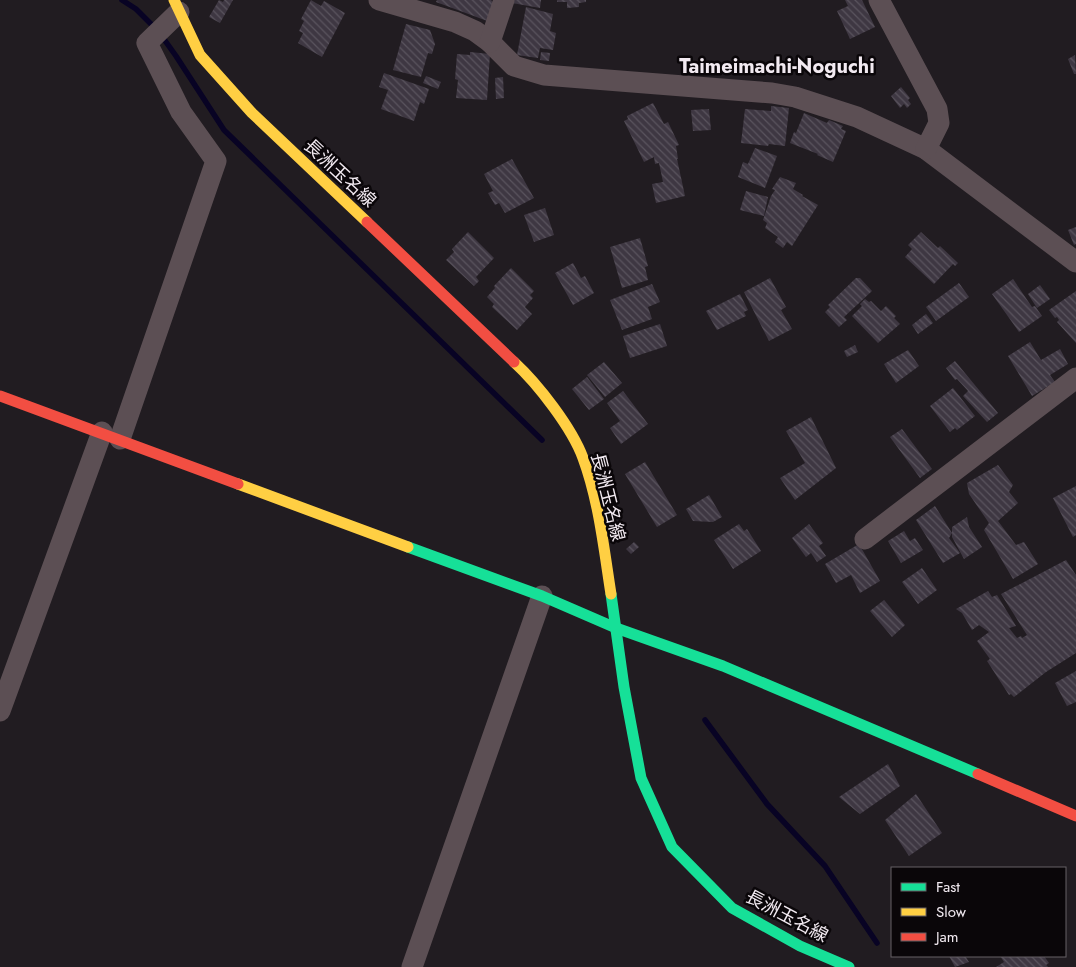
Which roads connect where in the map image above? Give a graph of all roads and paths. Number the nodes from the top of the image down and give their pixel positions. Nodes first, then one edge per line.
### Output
1 (379, 0) edge
2 (504, 0) edge
3 (879, 0) edge
4 (176, 6) edge
5 (490, 42) junction
6 (926, 149) junction
7 (1076, 262) edge
8 (1076, 378) edge
9 (0, 396) edge
10 (111, 436) junction
11 (865, 539) dead end
12 (542, 596) junction
13 (616, 628) junction
14 (0, 711) edge
15 (1076, 816) edge
16 (412, 967) edge
17 (849, 967) edge

1 - 5 street
2 - 5 street
3 - 6 street
4 - 10 street
4 - 13 main road, 長洲玉名線
5 - 6 street
6 - 7 street
8 - 11 street
9 - 10 main road
10 - 12 main road
10 - 14 street
12 - 13 main road
12 - 16 street
13 - 15 main road
13 - 17 main road, 長洲玉名線

